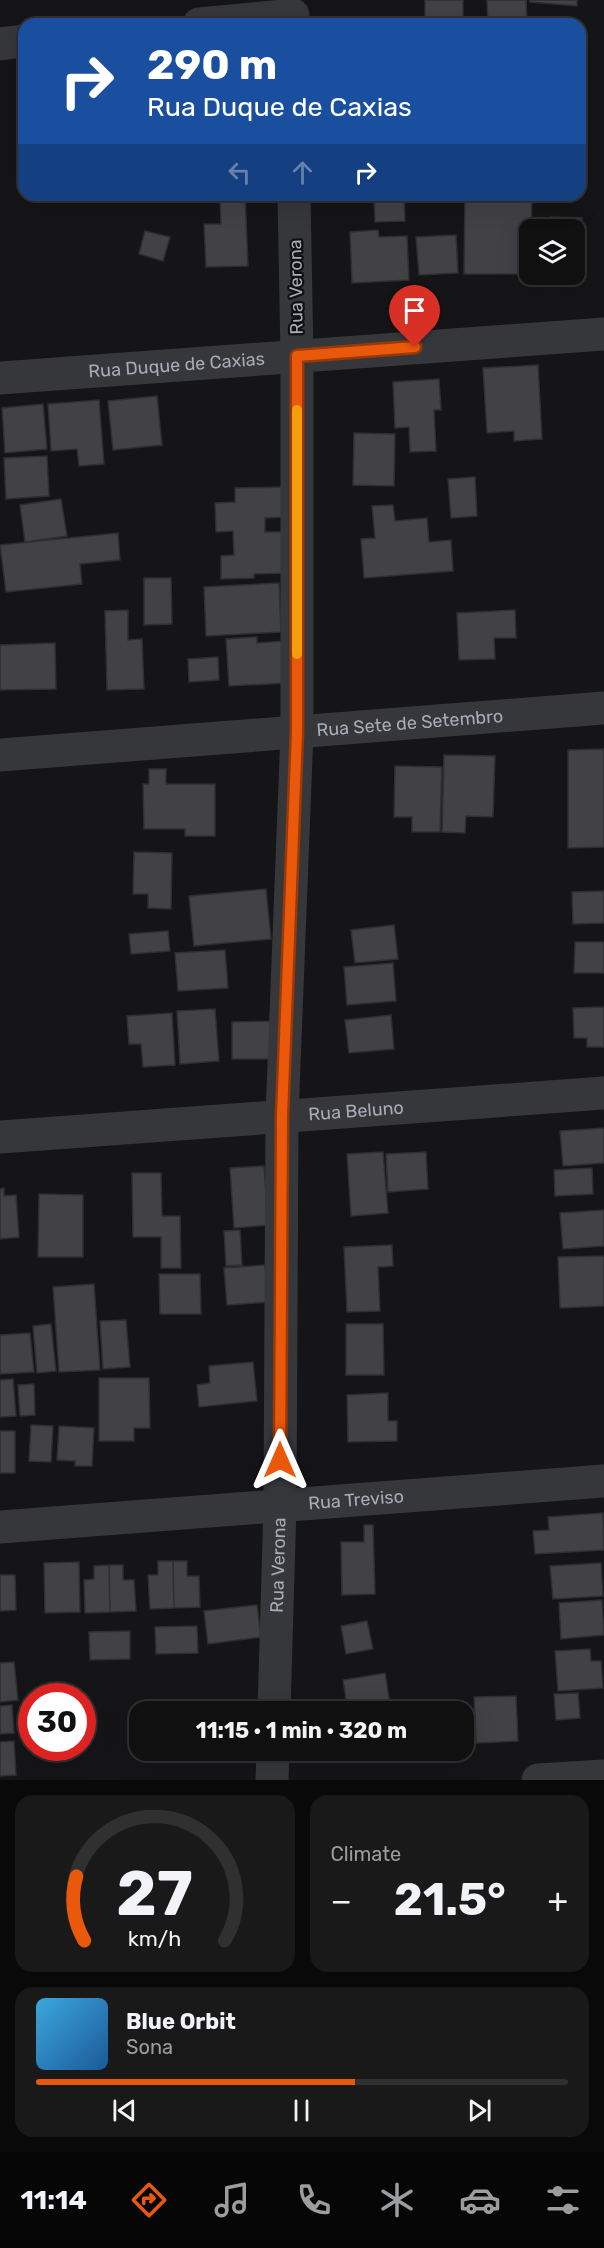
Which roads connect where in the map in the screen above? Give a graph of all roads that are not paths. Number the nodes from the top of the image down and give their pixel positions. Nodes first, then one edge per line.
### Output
1 (262, 18) edge
2 (293, 18) edge
3 (18, 42) edge
4 (0, 44) edge
5 (294, 201) edge
6 (604, 334) edge
7 (297, 356) junction
8 (0, 378) edge
9 (604, 708) edge
10 (297, 732) junction
11 (0, 755) edge
12 (604, 1093) edge
13 (282, 1116) junction
14 (0, 1137) edge
15 (604, 1481) edge
16 (280, 1505) junction
17 (0, 1527) edge
18 (274, 1701) edge
19 (273, 1761) edge
20 (604, 1776) edge
21 (272, 1780) edge
22 (538, 1780) edge

1 - 2 street
3 - 4 street
5 - 7 street, Rua Verona
6 - 7 street, Rua Duque de Caxias
7 - 8 street, Rua Duque de Caxias
7 - 10 street, Rua Verona
9 - 10 street, Rua Sete de Setembro
10 - 11 street, Rua Sete de Setembro
10 - 13 street, Rua Verona
12 - 13 street, Rua Beluno
13 - 14 street, Rua Beluno
13 - 16 street, Rua Verona
15 - 16 street, Rua Treviso
16 - 17 street, Rua Treviso
16 - 18 street, Rua Verona
19 - 21 street
20 - 22 street

